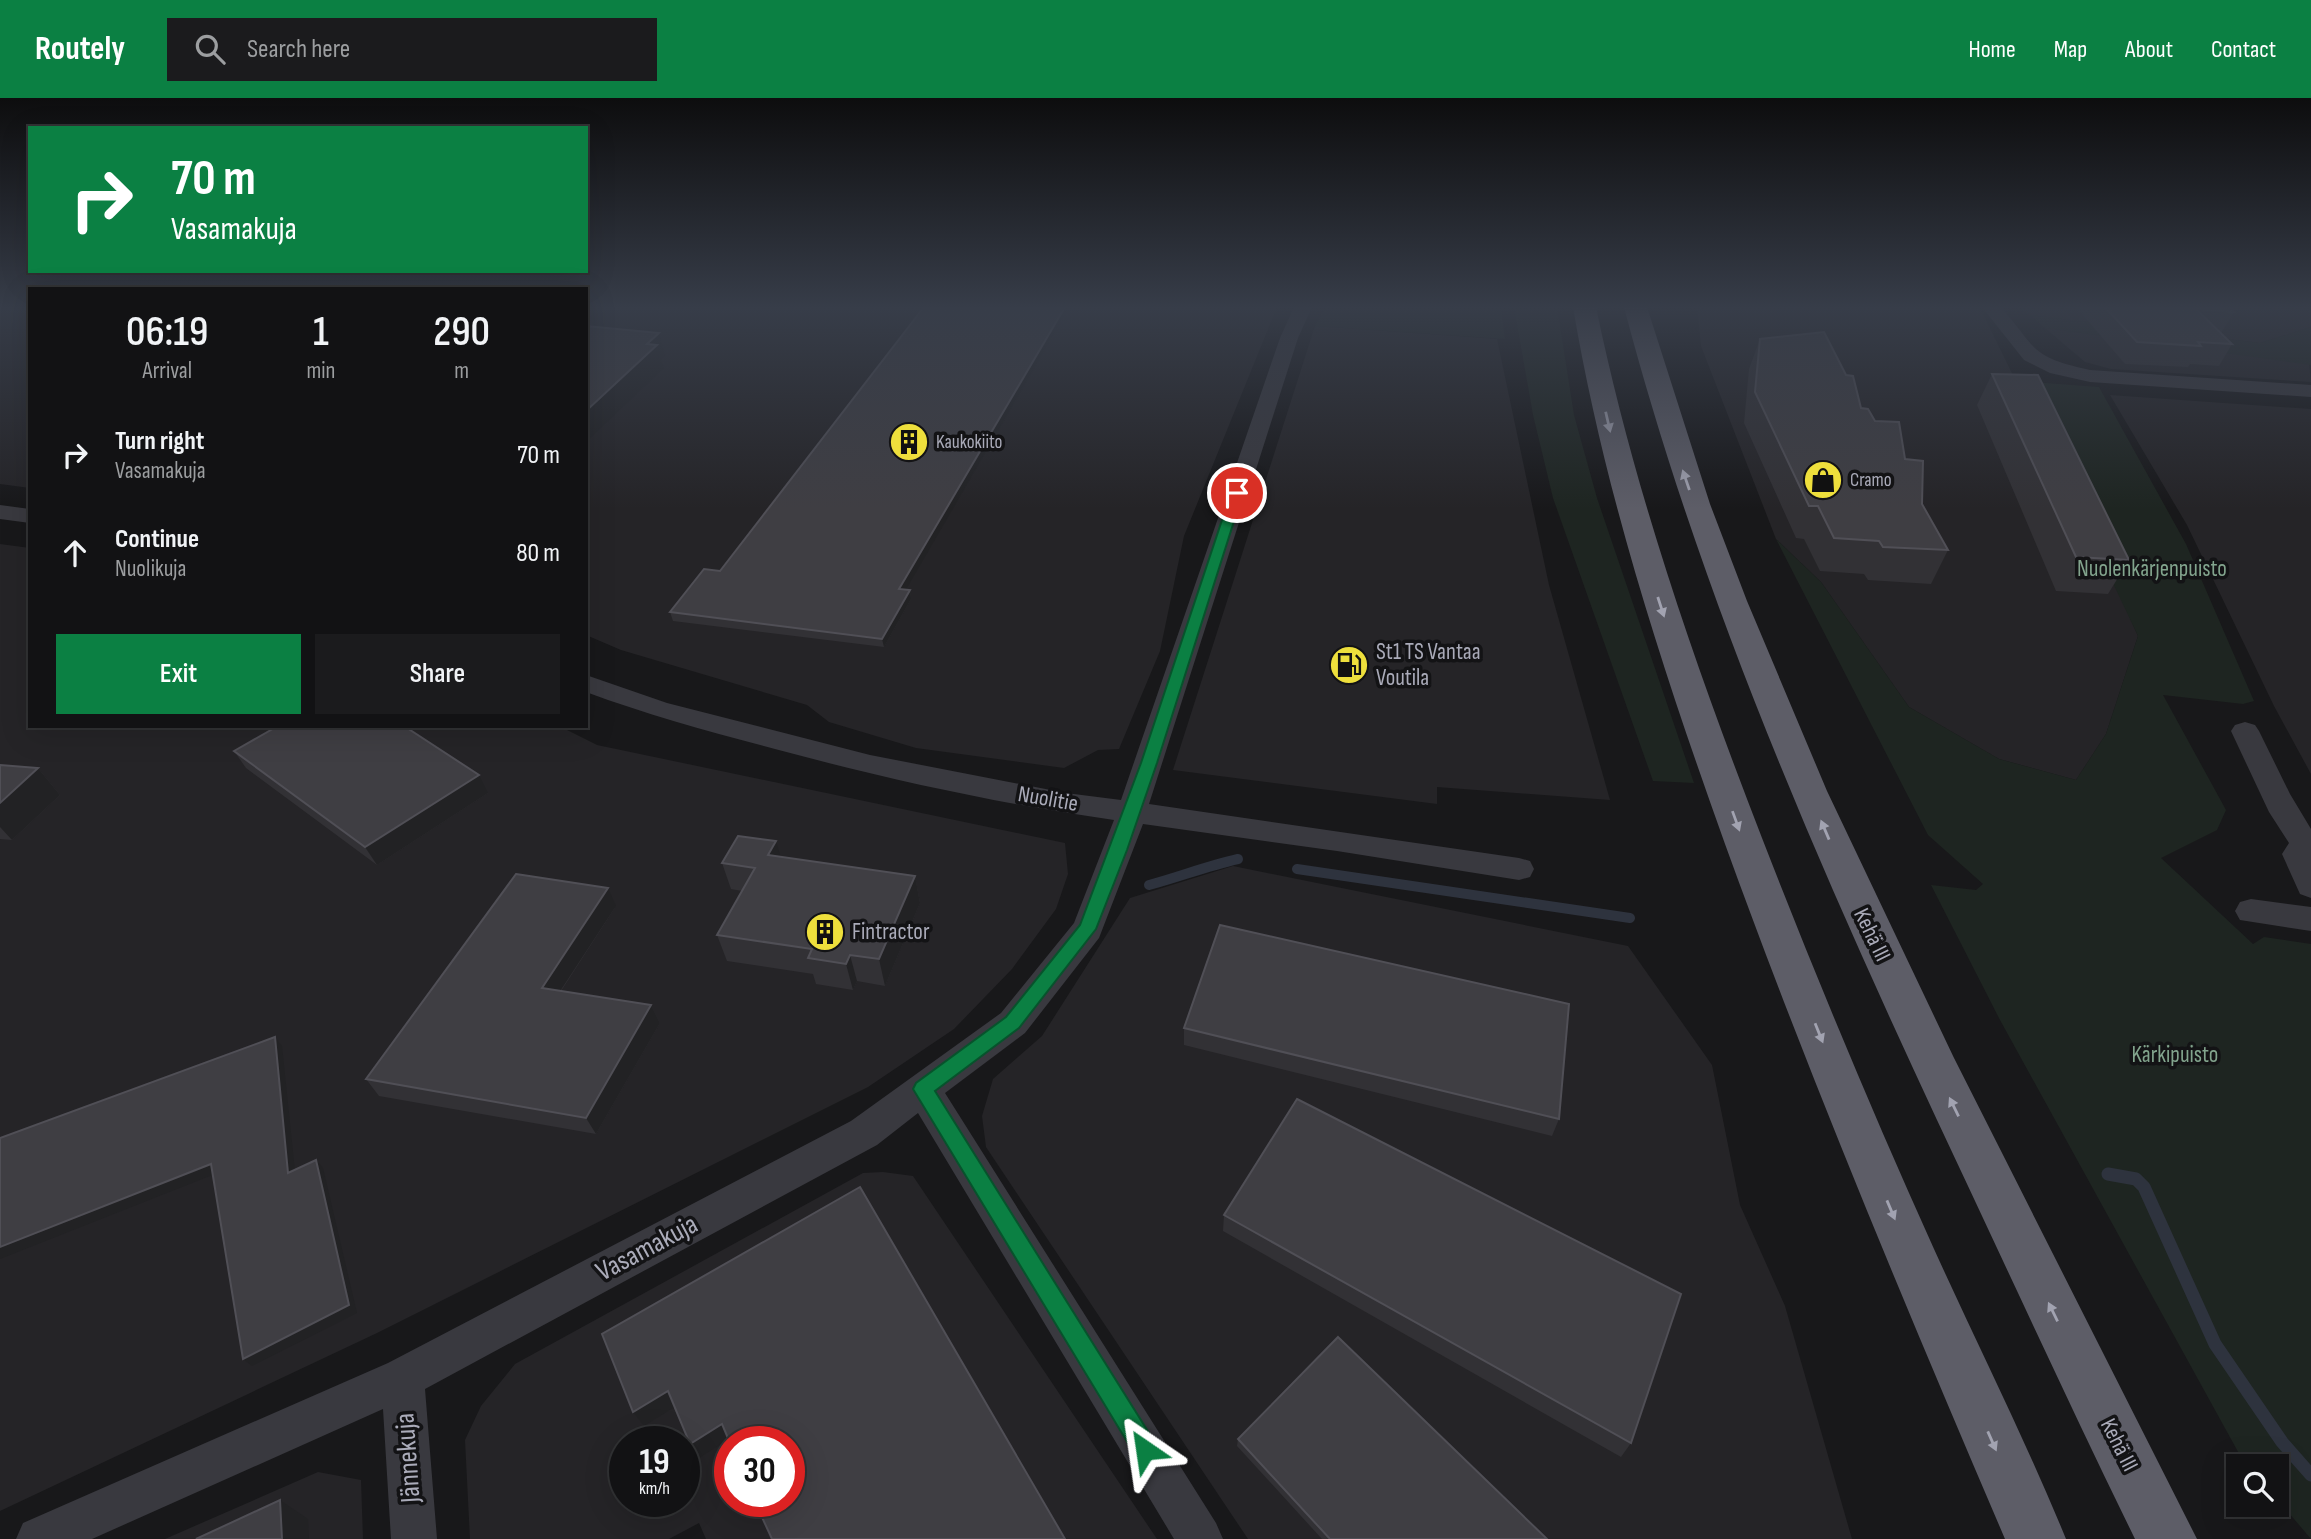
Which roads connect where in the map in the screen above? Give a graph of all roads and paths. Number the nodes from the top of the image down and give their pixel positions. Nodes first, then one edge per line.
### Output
1 (1276, 374) edge
2 (1598, 374) edge
3 (1653, 374) edge
4 (2081, 374) edge
5 (2311, 391) edge
6 (0, 512) edge
7 (28, 516) edge
8 (588, 684) edge
9 (2245, 731) dead end
10 (1132, 813) junction
11 (2308, 846) edge
12 (1519, 869) dead end
13 (2311, 886) edge
14 (2251, 911) dead end
15 (2311, 919) edge
16 (923, 1089) junction
17 (403, 1378) junction
18 (39, 1539) edge
19 (414, 1539) edge
20 (1200, 1539) edge
21 (2036, 1539) edge
22 (2167, 1539) edge

1 - 10 street, Vasamakuja
2 -> 21 highway
22 -> 3 highway, Kehä III
4 - 5 street
6 - 7 street
8 - 10 street, Nuolitie
9 - 11 street
10 - 12 street, Nuolitie
10 - 16 street, Vasamakuja
11 - 13 street
14 - 15 street
16 - 17 street, Vasamakuja
16 - 20 street
17 - 18 street, Vasamakuja
17 - 19 street, Jännekuja

